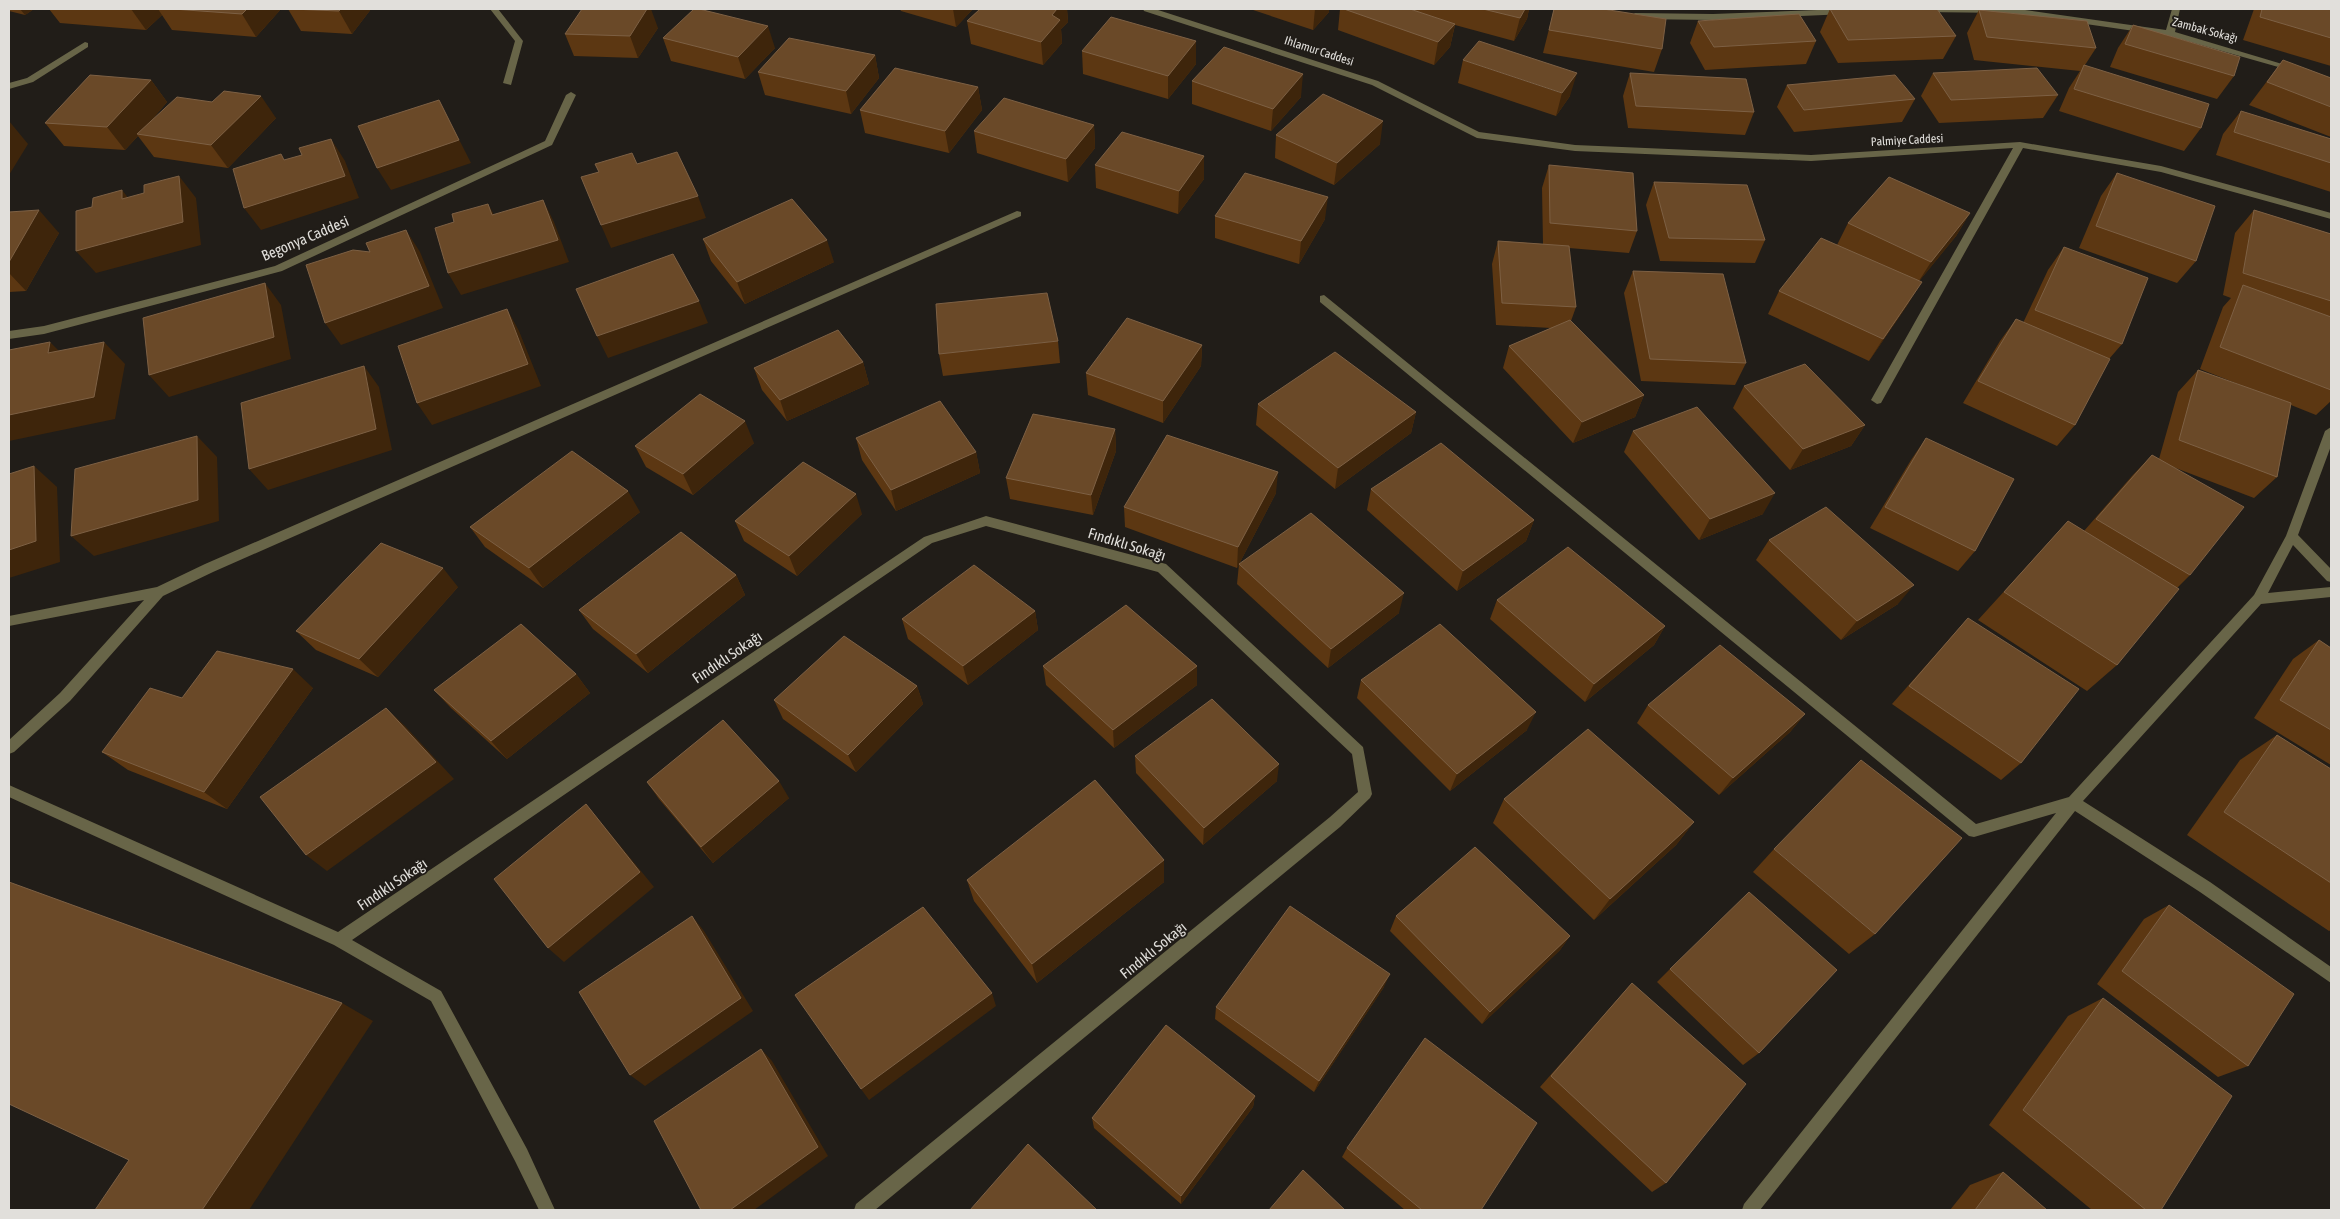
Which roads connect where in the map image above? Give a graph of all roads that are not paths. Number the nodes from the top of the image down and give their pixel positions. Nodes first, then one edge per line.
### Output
1 (494, 9) edge
2 (1147, 9) edge
3 (1916, 9) edge
4 (2176, 9) edge
5 (1858, 11) edge
6 (1629, 16) edge
7 (2170, 33) junction
8 (85, 45) dead end
9 (2303, 71) edge
10 (508, 83) dead end
11 (9, 86) edge
12 (571, 95) dead end
13 (1477, 135) joint
14 (2020, 145) junction
15 (1016, 214) dead end
16 (2331, 216) edge
17 (1324, 299) dead end
18 (9, 335) edge
19 (1876, 400) dead end
20 (2331, 432) edge
21 (2292, 536) junction
22 (2331, 577) edge
23 (158, 592) junction
24 (2331, 592) edge
25 (2258, 599) junction
26 (9, 621) edge
27 (9, 748) edge
28 (9, 791) edge
29 (2073, 802) junction
30 (339, 940) junction
31 (2331, 976) edge
32 (547, 1210) edge
33 (862, 1210) edge
34 (1750, 1210) edge

1 - 10 street
2 - 13 street, Ihlamur Caddesi
3 - 7 street, Zambak Sokağı
4 - 7 street
5 - 6 street
7 - 9 street, Zambak Sokağı
8 - 11 street
12 - 18 street, Begonya Caddesi
13 - 14 street, Palmiye Caddesi
14 - 16 street, Palmiye Caddesi
14 - 19 street
15 - 23 street
17 - 29 street
20 - 21 street
21 - 22 street
21 - 25 street
23 - 26 street
23 - 27 street
24 - 25 street
25 - 29 street
28 - 30 street
29 - 31 street
29 - 34 street
30 - 32 street
30 - 33 street, Fındıklı Sokağı

